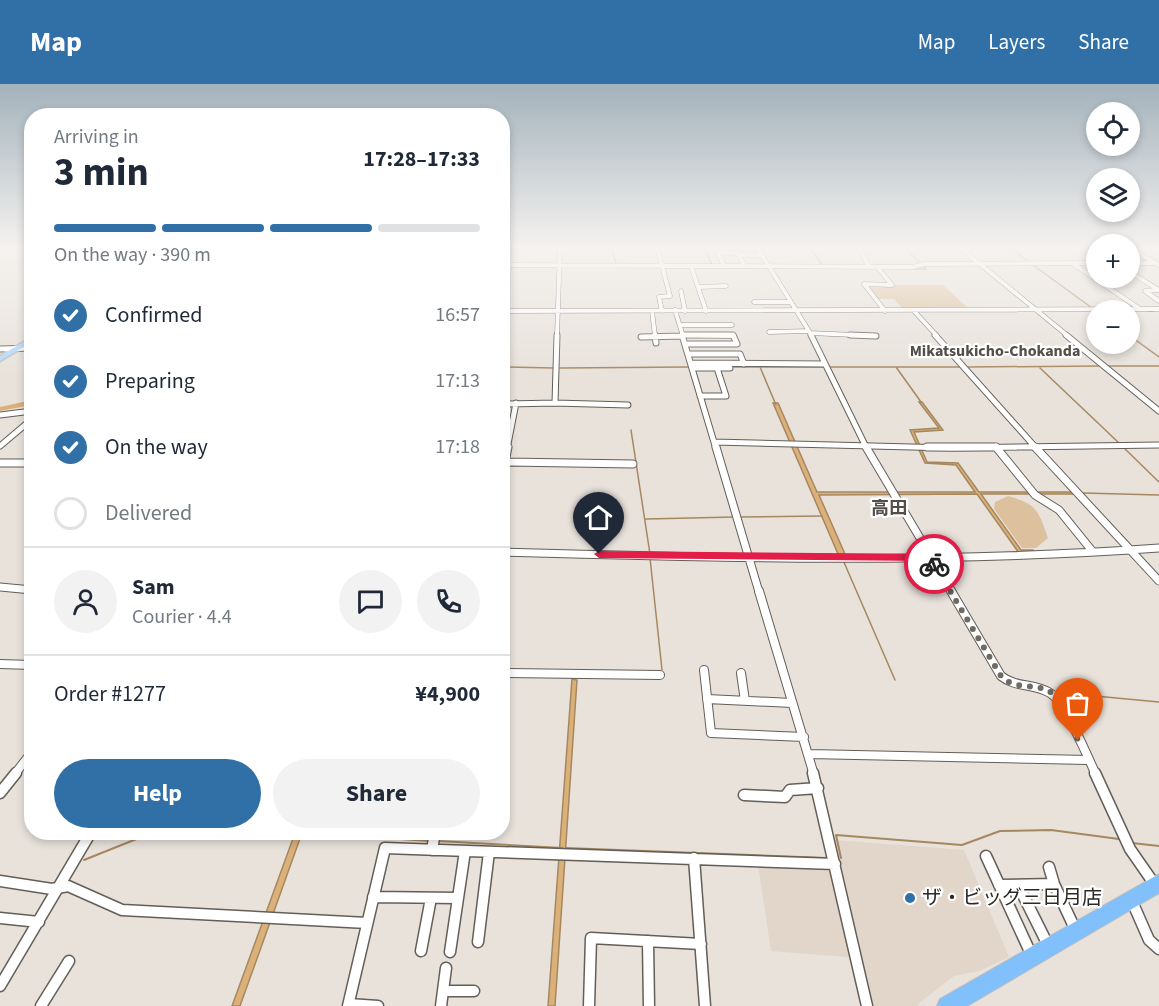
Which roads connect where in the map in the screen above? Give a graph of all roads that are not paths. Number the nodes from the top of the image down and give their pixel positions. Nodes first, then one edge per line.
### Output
1 (558, 290) edge
2 (668, 290) edge
3 (700, 290) edge
4 (784, 290) edge
5 (869, 290) edge
6 (1011, 290) edge
7 (1112, 290) edge
8 (1159, 290) edge
9 (681, 291) dead end
10 (791, 302) junction
11 (1159, 302) edge
12 (1035, 309) junction
13 (1141, 309) junction
14 (652, 310) junction
15 (662, 310) junction
16 (675, 310) junction
17 (685, 310) junction
18 (706, 310) junction
19 (754, 310) junction
20 (796, 310) junction
21 (885, 310) junction
22 (510, 311) edge
23 (558, 311) junction
24 (914, 311) junction
25 (1157, 311) edge
26 (680, 325) junction
27 (732, 325) dead end
28 (666, 328) dead end
29 (769, 332) dead end
30 (809, 332) junction
31 (655, 336) junction
32 (667, 336) junction
33 (683, 336) junction
34 (874, 336) dead end
35 (641, 337) dead end
36 (656, 343) dead end
37 (24, 344) edge
38 (686, 344) junction
39 (24, 348) edge
40 (0, 349) edge
41 (15, 349) junction
42 (688, 354) junction
43 (0, 358) edge
44 (744, 364) junction
45 (825, 364) junction
46 (692, 366) junction
47 (717, 368) junction
48 (730, 368) dead end
49 (700, 396) junction
50 (510, 403) edge
51 (516, 403) junction
52 (555, 403) junction
53 (628, 405) dead end
54 (1159, 411) edge
55 (24, 412) edge
56 (0, 414) edge
57 (24, 426) edge
58 (510, 432) edge
59 (714, 442) junction
60 (1159, 445) edge
61 (0, 446) edge
62 (1034, 446) junction
63 (866, 447) junction
64 (996, 447) junction
65 (510, 462) edge
66 (0, 463) edge
67 (24, 463) edge
68 (633, 464) dead end
69 (1159, 548) edge
70 (1131, 550) junction
71 (510, 552) edge
72 (1093, 552) junction
73 (748, 556) junction
74 (930, 557) junction
75 (1159, 581) edge
76 (0, 587) edge
77 (24, 589) edge
78 (0, 664) edge
79 (24, 665) edge
80 (704, 670) dead end
81 (510, 673) edge
82 (741, 673) dead end
83 (660, 675) dead end
84 (707, 699) junction
85 (745, 701) junction
86 (792, 704) junction
87 (804, 737) junction
88 (809, 754) junction
89 (1088, 760) junction
90 (24, 762) edge
91 (818, 788) junction
92 (0, 793) edge
93 (744, 795) dead end
94 (86, 840) edge
95 (434, 840) edge
96 (432, 850) junction
97 (465, 851) junction
98 (489, 852) junction
99 (986, 856) dead end
100 (694, 858) junction
101 (835, 864) junction
102 (1049, 867) dead end
103 (0, 882) edge
104 (1054, 884) junction
105 (1157, 884) edge
106 (999, 885) junction
107 (1018, 885) junction
108 (59, 888) junction
109 (373, 897) junction
110 (431, 898) junction
111 (458, 898) junction
112 (1131, 900) junction
113 (0, 918) edge
114 (39, 922) junction
115 (367, 923) junction
116 (1076, 931) junction
117 (478, 942) dead end
118 (648, 942) junction
119 (701, 944) junction
120 (1159, 949) edge
121 (421, 951) dead end
122 (450, 952) dead end
123 (1041, 952) junction
124 (69, 961) dead end
125 (446, 969) dead end
126 (0, 986) edge
127 (443, 991) junction
128 (474, 991) dead end
129 (348, 1005) edge
130 (41, 1006) edge
131 (378, 1006) edge
132 (441, 1006) edge
133 (589, 1006) edge
134 (649, 1006) edge
135 (705, 1006) edge
136 (867, 1006) edge
137 (947, 1006) edge

1 - 23 street
2 - 15 street
3 - 18 street
4 - 10 street
5 - 21 street
6 - 12 street
7 - 13 street
8 - 11 street
9 - 17 street
10 - 19 street
10 - 20 street
12 - 13 street
12 - 24 street
12 - 54 street
13 - 25 street
14 - 15 street
14 - 23 street
14 - 31 street
15 - 16 street
16 - 17 street
16 - 26 street
17 - 18 street
18 - 19 street
19 - 20 street
20 - 21 street
20 - 30 street
21 - 24 street
22 - 23 street
23 - 52 street
24 - 62 street
26 - 27 street
26 - 33 street
28 - 32 street
29 - 30 street
30 - 34 street
30 - 45 street
31 - 32 street
31 - 35 street
31 - 36 street
32 - 33 street
33 - 38 street
33 - 38 street
37 - 41 main road
38 - 42 street
39 - 41 street
40 - 41 street
41 - 43 main road
42 - 44 street
42 - 46 street
44 - 45 street
44 - 46 street
45 - 63 street
46 - 47 street
46 - 49 street
47 - 48 street
47 - 49 street
49 - 59 street
50 - 51 street
51 - 52 street
51 - 58 street
52 - 53 street
55 - 56 street
57 - 61 street
59 - 63 street
59 - 73 street
60 - 62 street
62 - 64 street
62 - 70 street
63 - 64 street
63 - 74 street
64 - 72 street
65 - 68 street
66 - 67 street
69 - 70 street
70 - 72 street
70 - 75 street
71 - 73 street
72 - 74 street
73 - 74 street
73 - 86 street
74 - 89 street
76 - 77 street
78 - 79 street
80 - 84 street
81 - 83 street
82 - 85 street
84 - 85 street
84 - 87 street
85 - 86 street
86 - 87 street
87 - 88 street
88 - 89 street
88 - 91 street
89 - 105 street
90 - 92 street
91 - 93 street
91 - 101 street
94 - 108 street
95 - 96 street
96 - 97 street
96 - 109 street
97 - 98 street
97 - 111 street
98 - 100 street
98 - 117 street
99 - 106 street
100 - 101 street
100 - 119 street
101 - 136 street
102 - 104 street
103 - 108 street
104 - 107 street
104 - 116 street
105 - 112 highway
106 - 107 street
106 - 123 street
107 - 123 street
108 - 114 street
108 - 115 street
109 - 110 street
109 - 115 street
110 - 111 street
110 - 121 street
111 - 122 street
112 - 116 highway
112 - 120 street
113 - 114 street
114 - 126 street
115 - 129 street
116 - 123 highway
118 - 119 street
118 - 133 street
118 - 134 street
119 - 135 street
123 - 137 highway
124 - 130 street
125 - 127 street
127 - 128 street
127 - 132 street
129 - 131 street

